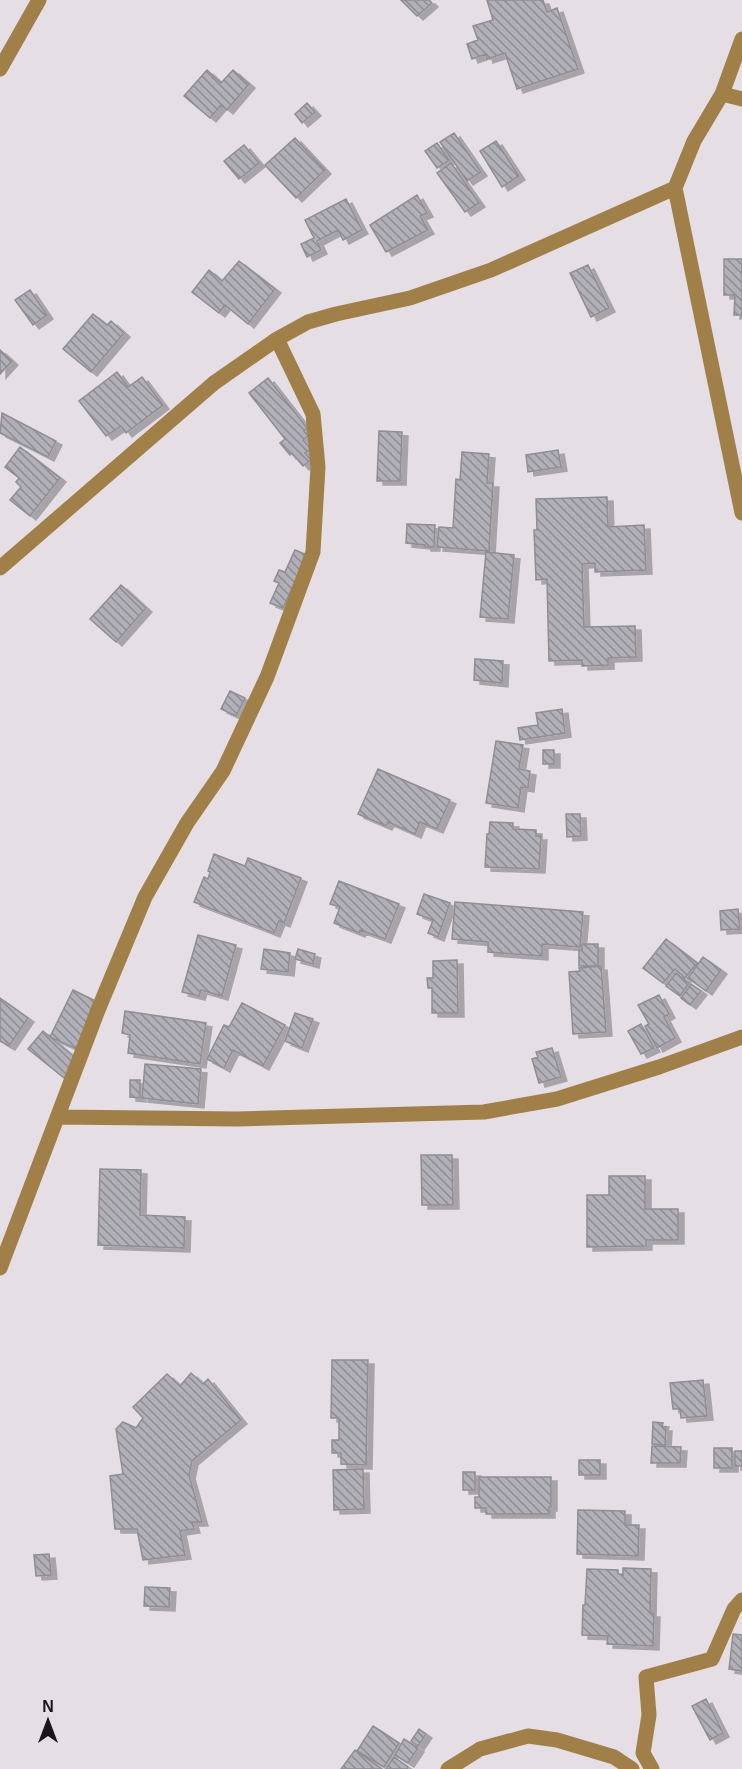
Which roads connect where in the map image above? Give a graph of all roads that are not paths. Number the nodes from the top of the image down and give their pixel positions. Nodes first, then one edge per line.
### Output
1 (39, 0) edge
2 (742, 39) edge
3 (0, 69) edge
4 (722, 94) junction
5 (742, 99) edge
6 (675, 188) junction
7 (278, 339) junction
8 (742, 513) edge
9 (0, 568) edge
10 (742, 1037) edge
11 (59, 1117) junction
12 (0, 1268) edge
13 (742, 1600) edge
14 (447, 1769) edge
15 (632, 1769) edge
16 (652, 1769) edge

1 - 3 street
2 - 4 street
4 - 5 street
4 - 6 street
6 - 7 street
6 - 8 street
7 - 9 street
7 - 11 street
10 - 11 street
11 - 12 street
13 - 16 street
14 - 15 street

